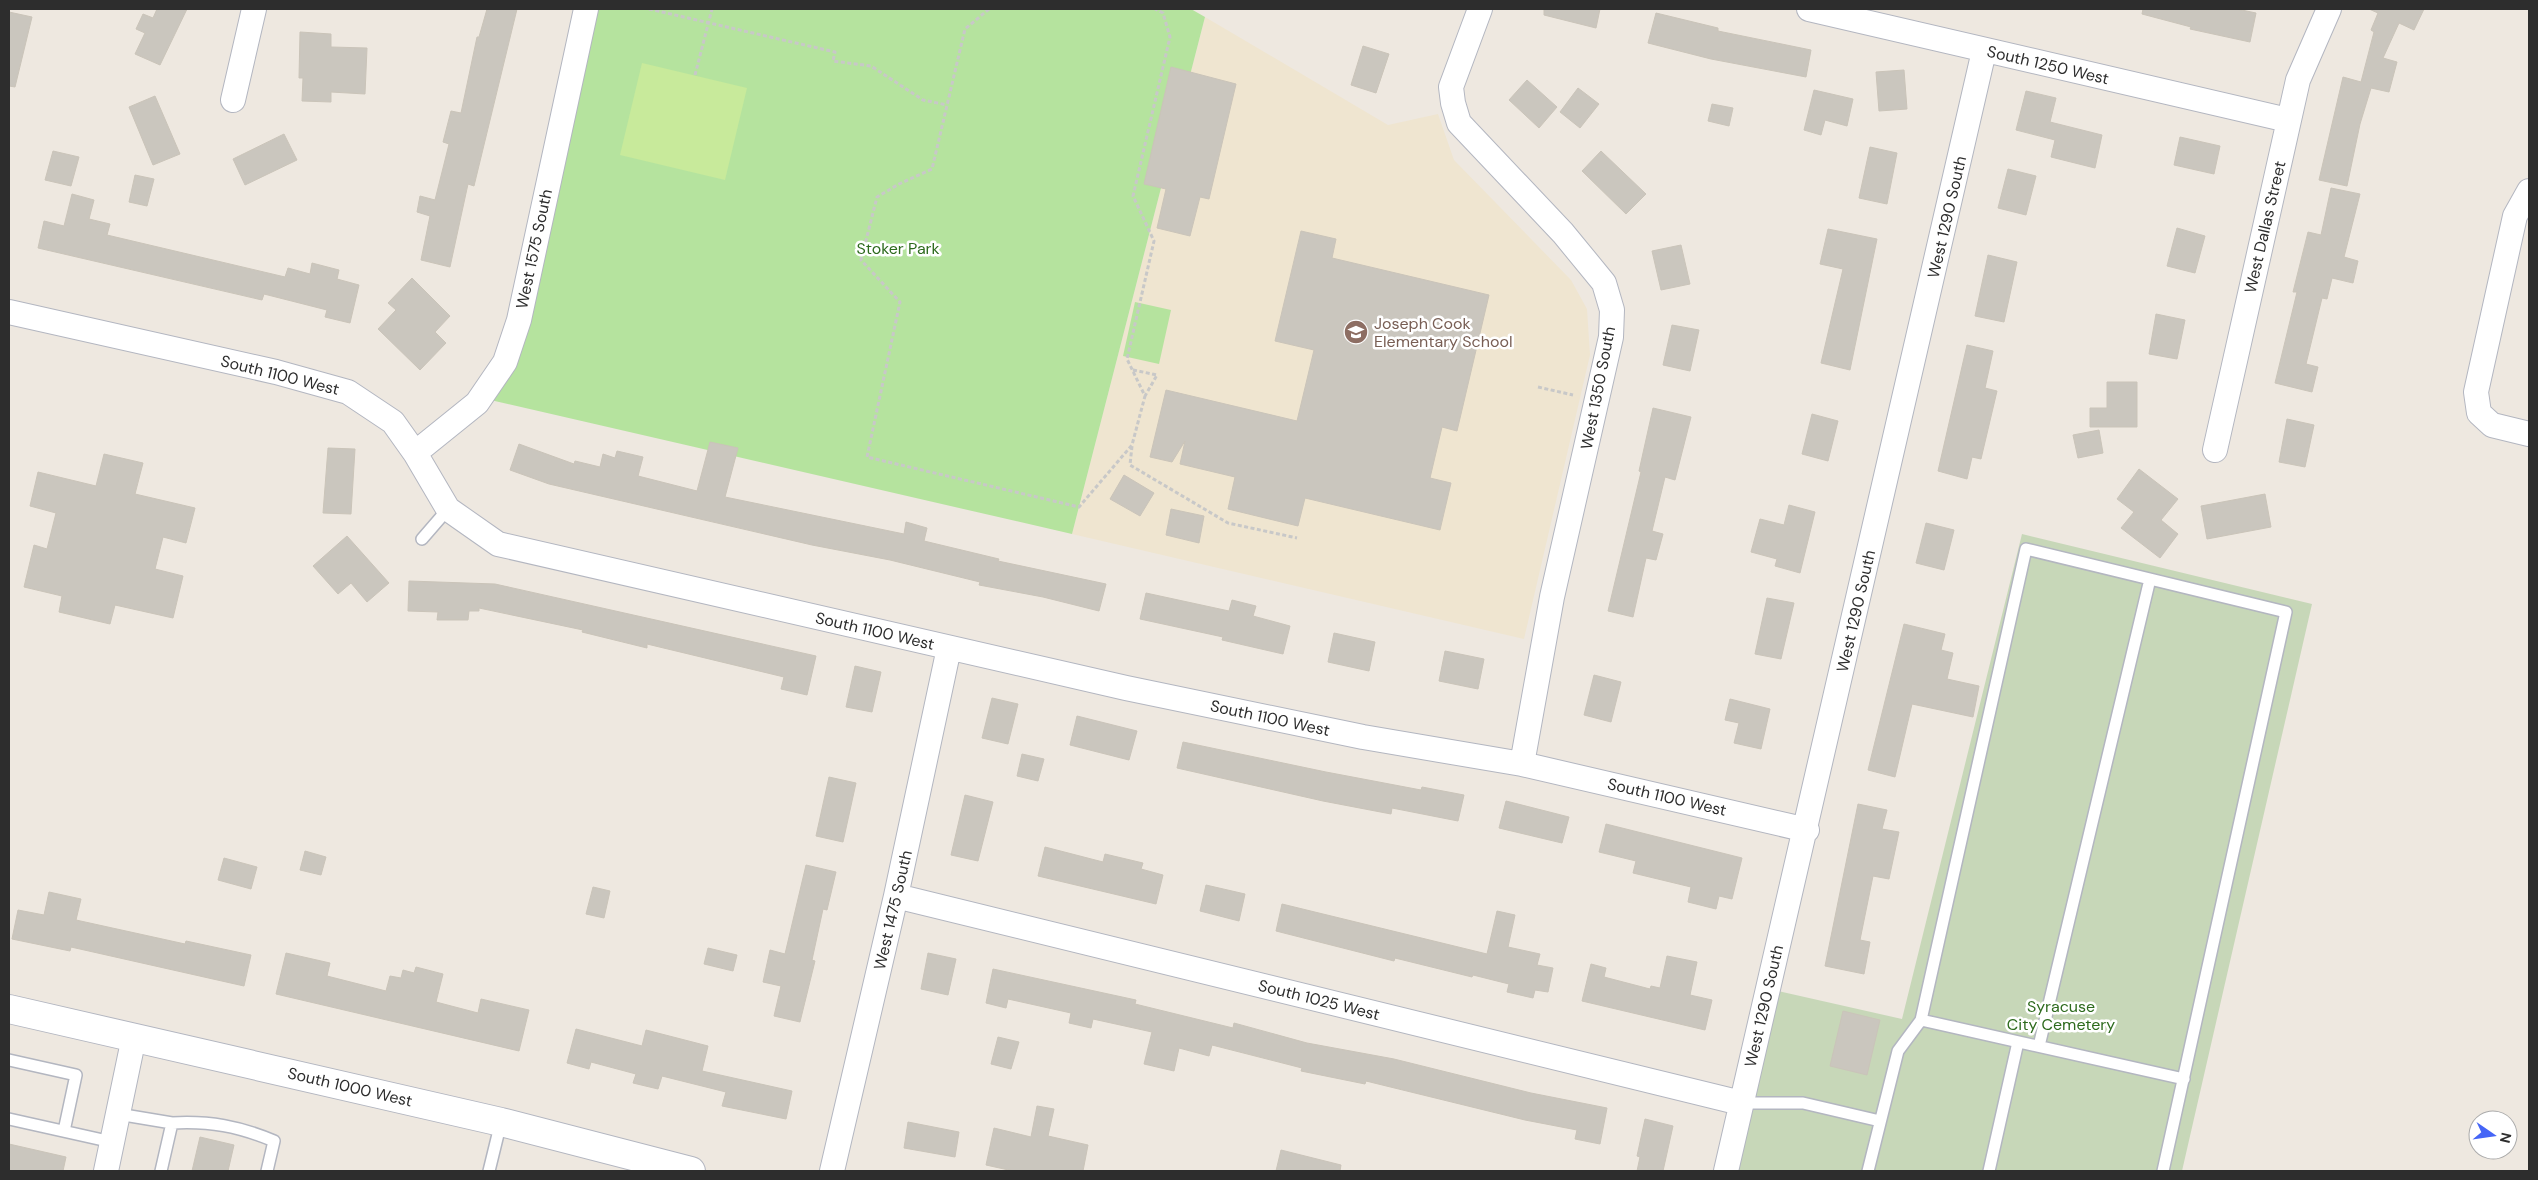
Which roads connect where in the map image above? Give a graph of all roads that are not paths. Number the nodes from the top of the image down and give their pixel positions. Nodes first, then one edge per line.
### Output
1 (254, 9) edge
2 (586, 9) edge
3 (1480, 9) edge
4 (1808, 9) edge
5 (2329, 9) edge
6 (1984, 51) junction
7 (232, 100) dead end
8 (2288, 120) junction
9 (2529, 191) edge
10 (9, 312) edge
11 (2529, 434) edge
12 (2215, 450) dead end
13 (415, 452) junction
14 (448, 508) junction
15 (422, 539) dead end
16 (2150, 579) junction
17 (949, 648) junction
18 (1522, 764) junction
19 (1806, 830) junction
20 (896, 896) junction
21 (9, 1009) edge
22 (1921, 1020) junction
23 (134, 1038) junction
24 (2018, 1042) junction
25 (2039, 1046) junction
26 (9, 1060) edge
27 (2184, 1079) junction
28 (1741, 1103) junction
29 (118, 1114) junction
30 (9, 1119) edge
31 (1880, 1121) junction
32 (501, 1122) junction
33 (172, 1124) junction
34 (64, 1131) junction
35 (112, 1142) junction
36 (106, 1171) edge
37 (161, 1171) edge
38 (267, 1171) edge
39 (489, 1171) edge
40 (691, 1171) edge
41 (832, 1171) edge
42 (1726, 1171) edge
43 (1868, 1171) edge
44 (1989, 1171) edge
45 (2163, 1171) edge

1 - 7 street
2 - 13 street, West 1575 South
3 - 18 street, West 1350 South
4 - 6 street, South 1250 West
5 - 8 street, West Dallas Street
6 - 8 street, South 1250 West
6 - 19 street, West 1290 South
8 - 12 street, West Dallas Street
9 - 11 street
10 - 13 street, South 1100 West
13 - 14 street, South 1100 West
14 - 15 lane
14 - 17 street, South 1100 West
16 - 22 lane
16 - 25 lane
16 - 27 lane
17 - 18 street, South 1100 West
17 - 20 street, West 1475 South
18 - 19 street, South 1100 West
19 - 28 street, West 1290 South
20 - 28 street, South 1025 West
20 - 41 street, West 1475 South
21 - 23 main road, South 1000 West
22 - 24 lane
22 - 31 lane
23 - 29 street
23 - 32 main road, South 1000 West
24 - 25 lane
24 - 44 lane
25 - 27 lane
26 - 34 lane
27 - 45 lane
28 - 31 lane
28 - 42 street, West 1290 South
29 - 33 lane
29 - 35 street
30 - 34 lane
31 - 43 lane
32 - 39 lane
32 - 40 main road, South 1000 West
33 - 37 lane
33 - 38 lane
34 - 35 lane
35 - 36 street

